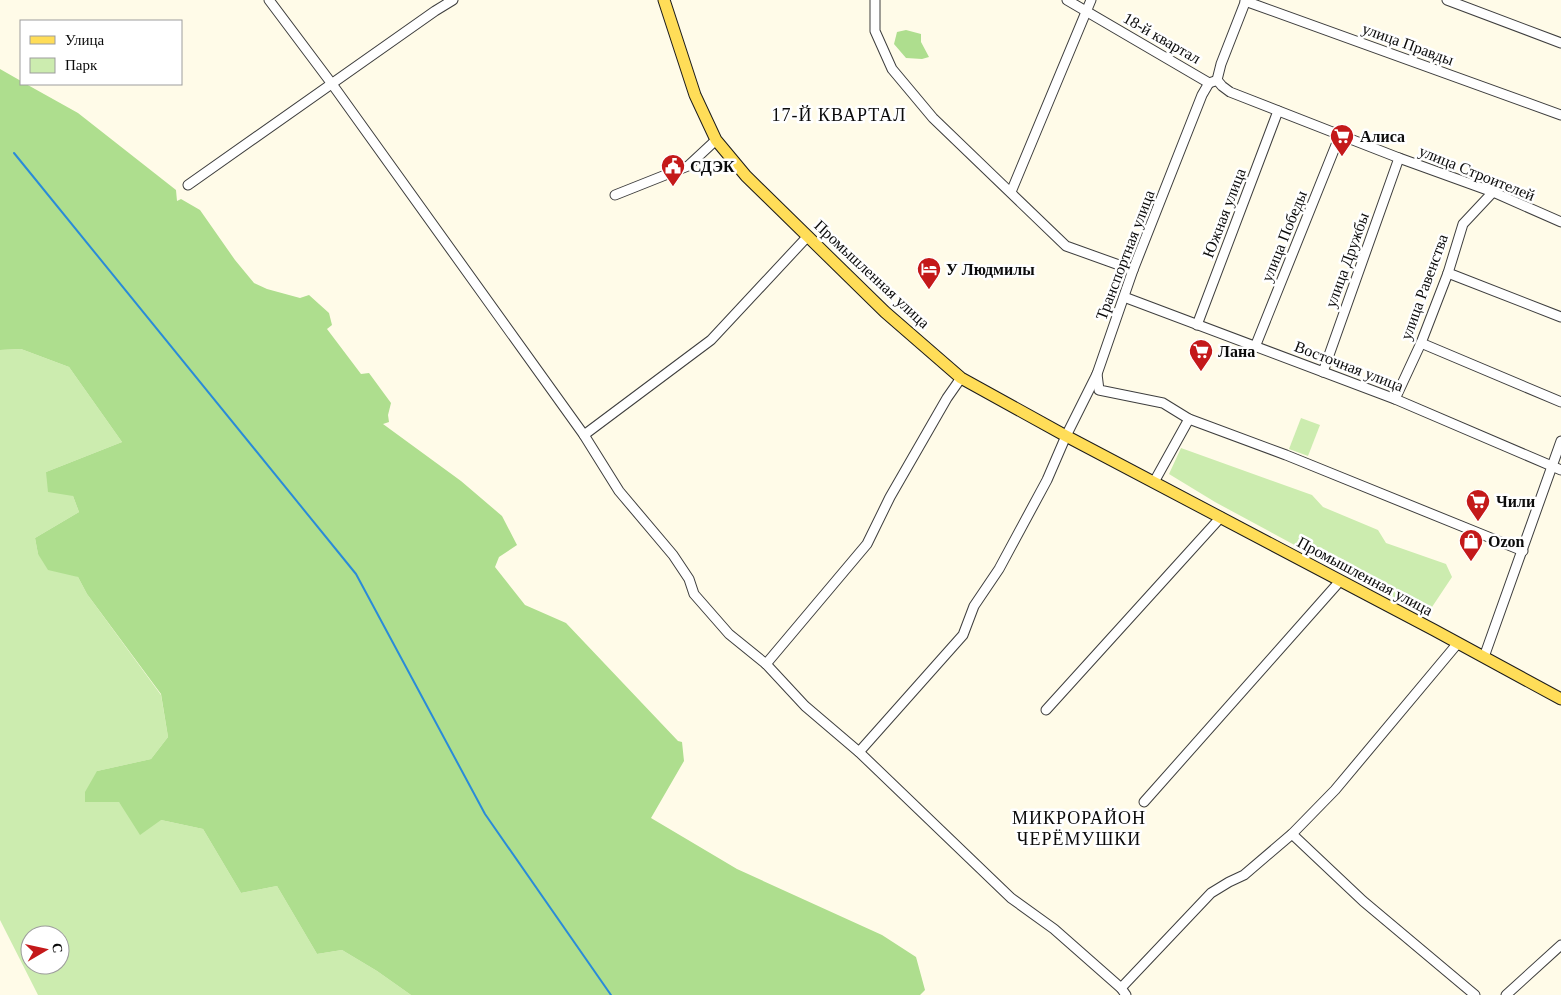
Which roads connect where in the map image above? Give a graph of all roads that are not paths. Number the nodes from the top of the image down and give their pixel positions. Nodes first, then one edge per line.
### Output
1 (269, 0) edge
2 (453, 0) edge
3 (664, 0) edge
4 (876, 0) edge
5 (1067, 0) edge
6 (1091, 0) edge
7 (1246, 0) edge
8 (1447, 0) edge
9 (1087, 13) junction
10 (1561, 43) edge
11 (1213, 81) junction
12 (332, 84) junction
13 (1278, 111) junction
14 (1561, 115) edge
15 (1340, 135) junction
16 (716, 140) junction
17 (1399, 158) junction
18 (188, 185) dead end
19 (1011, 192) junction
20 (1492, 192) junction
21 (615, 195) dead end
22 (1561, 222) edge
23 (808, 236) junction
24 (1133, 270) junction
25 (1448, 273) junction
26 (1124, 297) junction
27 (1561, 316) edge
28 (1198, 325) junction
29 (1420, 343) junction
30 (1255, 347) junction
31 (1323, 372) junction
32 (1097, 374) junction
33 (961, 378) junction
34 (1395, 399) junction
35 (1561, 402) edge
36 (1189, 419) junction
37 (584, 435) junction
38 (1066, 436) junction
39 (1561, 441) edge
40 (1552, 466) junction
41 (1561, 470) edge
42 (1154, 482) junction
43 (1221, 518) junction
44 (1523, 551) junction
45 (1340, 581) junction
46 (1458, 643) junction
47 (1484, 657) junction
48 (766, 664) junction
49 (1561, 699) edge
50 (1046, 710) dead end
51 (859, 752) junction
52 (1144, 802) dead end
53 (1292, 834) junction
54 (1561, 945) edge
55 (1124, 992) edge
56 (1475, 995) edge
57 (1506, 995) edge

1 - 12 street
2 - 12 street
3 - 16 main road, Промышленная улица
4 - 19 street
5 - 9 street, 18-й квартал
6 - 9 street
7 - 11 street, Транспортная улица
7 - 14 street, улица Правды
8 - 10 street
9 - 11 street, 18-й квартал
9 - 19 street
11 - 13 street, улица Строителей
11 - 24 street, Транспортная улица
12 - 18 street
12 - 37 street
13 - 15 street, улица Строителей
13 - 28 street, Южная улица
15 - 17 street, улица Строителей
15 - 30 street, улица Победы
16 - 21 street
16 - 23 main road, Промышленная улица
17 - 20 street, улица Строителей
17 - 31 street, улица Дружбы
19 - 24 street
20 - 22 street, улица Строителей
20 - 25 street, улица Равенства
23 - 33 main road, Промышленная улица
23 - 37 street
24 - 26 street, Транспортная улица
25 - 27 street
25 - 29 street, улица Равенства
26 - 28 street, Восточная улица
26 - 32 street, Транспортная улица
28 - 30 street, Восточная улица
29 - 34 street, улица Равенства
29 - 35 street
30 - 31 street, Восточная улица
31 - 34 street, Восточная улица
32 - 36 street
32 - 38 street, Транспортная улица
33 - 38 main road, Промышленная улица
33 - 48 street
34 - 40 street, Восточная улица
36 - 42 street
36 - 44 street
37 - 48 street
38 - 42 main road, Промышленная улица
38 - 51 street, Транспортная улица
39 - 40 street
40 - 41 street, Восточная улица
40 - 44 street
42 - 43 main road, Промышленная улица
43 - 45 main road, Промышленная улица
43 - 50 street
44 - 47 street
45 - 46 main road, Промышленная улица
45 - 52 street
46 - 47 main road, Промышленная улица
46 - 53 street
47 - 49 main road, Промышленная улица
48 - 51 street
51 - 55 street
53 - 55 street
53 - 56 street
54 - 57 street

